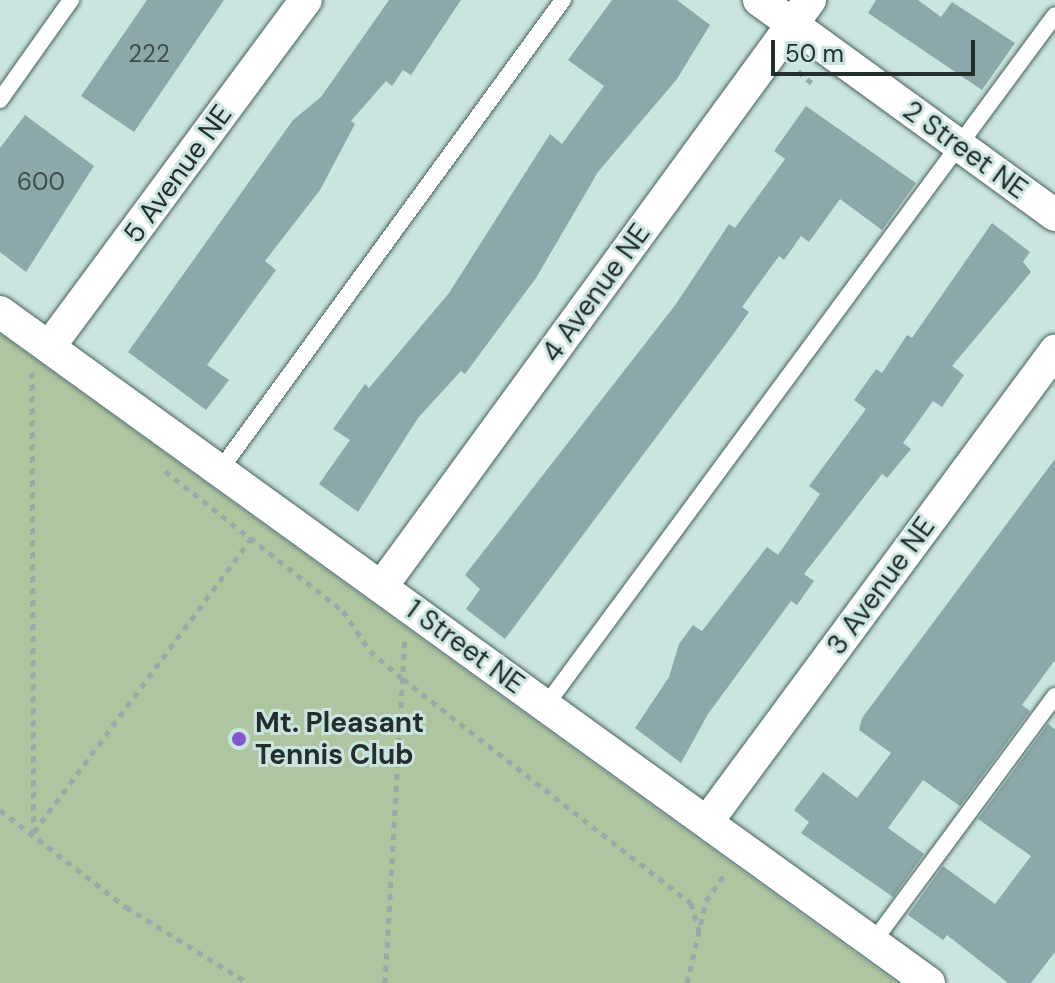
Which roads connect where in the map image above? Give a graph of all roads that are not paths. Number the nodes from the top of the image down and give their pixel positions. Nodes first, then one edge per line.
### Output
1 (71, 0) edge
2 (306, 0) edge
3 (563, 0) edge
4 (759, 0) edge
5 (801, 12) edge
6 (1055, 15) edge
7 (0, 100) edge
8 (959, 146) junction
9 (1055, 215) edge
10 (0, 312) edge
11 (1055, 351) edge
12 (41, 360) junction
13 (220, 470) junction
14 (382, 586) junction
15 (1055, 696) edge
16 (546, 705) junction
17 (707, 822) junction
18 (873, 942) junction
19 (929, 983) edge

1 - 7 lane
2 - 12 street, 5 Avenue NE
3 - 13 lane
4 - 5 street, 2 Street NE
5 - 8 street, 2 Street NE
5 - 14 street, 4 Avenue NE
6 - 8 lane
8 - 9 street, 2 Street NE
8 - 16 lane
10 - 12 street, 1 Street NE
11 - 17 street, 3 Avenue NE
12 - 13 street, 1 Street NE
13 - 14 street, 1 Street NE
14 - 16 street, 1 Street NE
15 - 18 lane
16 - 17 street, 1 Street NE
17 - 18 street, 1 Street NE
18 - 19 street, 1 Street NE

